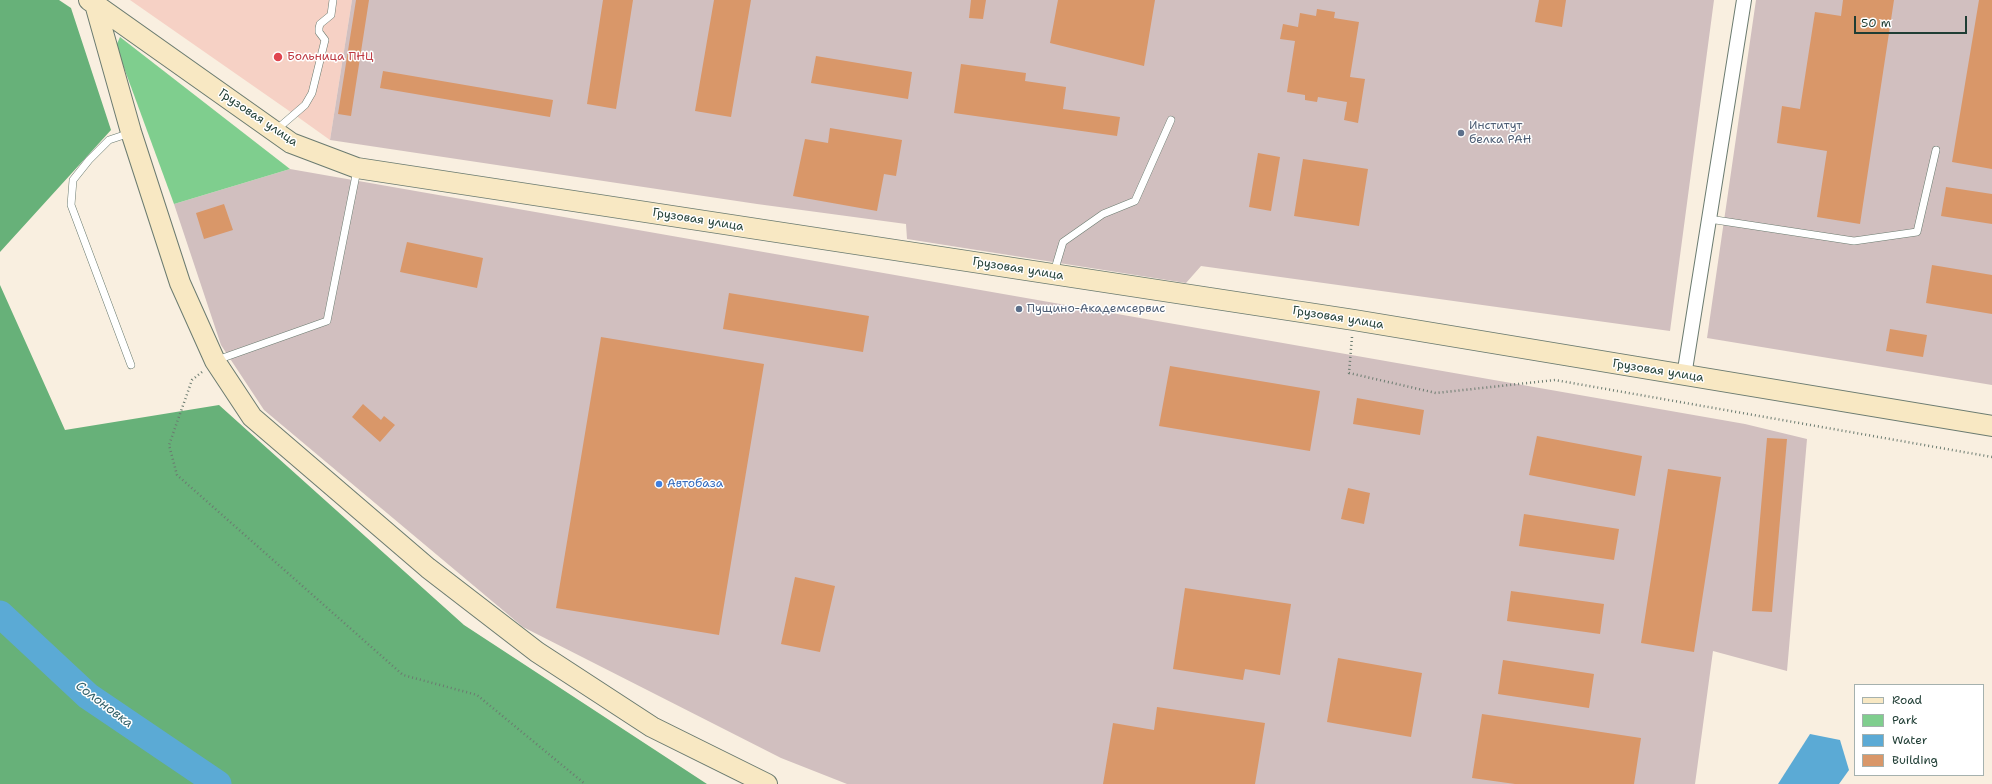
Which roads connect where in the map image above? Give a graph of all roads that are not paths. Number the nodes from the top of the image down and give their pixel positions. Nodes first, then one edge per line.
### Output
1 (333, 0) edge
2 (1744, 0) edge
3 (92, 2) edge
4 (1171, 120) dead end
5 (275, 131) junction
6 (131, 132) junction
7 (1936, 150) dead end
8 (357, 168) junction
9 (1709, 218) junction
10 (1053, 274) junction
11 (215, 361) junction
12 (131, 365) dead end
13 (1684, 376) junction
14 (1992, 426) edge
15 (767, 784) edge

1 - 5 lane
2 - 9 street
3 - 5 street, Грузовая улица
3 - 6 street
4 - 10 lane
5 - 8 street, Грузовая улица
6 - 11 street
6 - 12 lane
7 - 9 lane
8 - 10 street, Грузовая улица
8 - 11 lane
9 - 13 street
10 - 13 street, Грузовая улица
11 - 15 street
13 - 14 street, Грузовая улица

